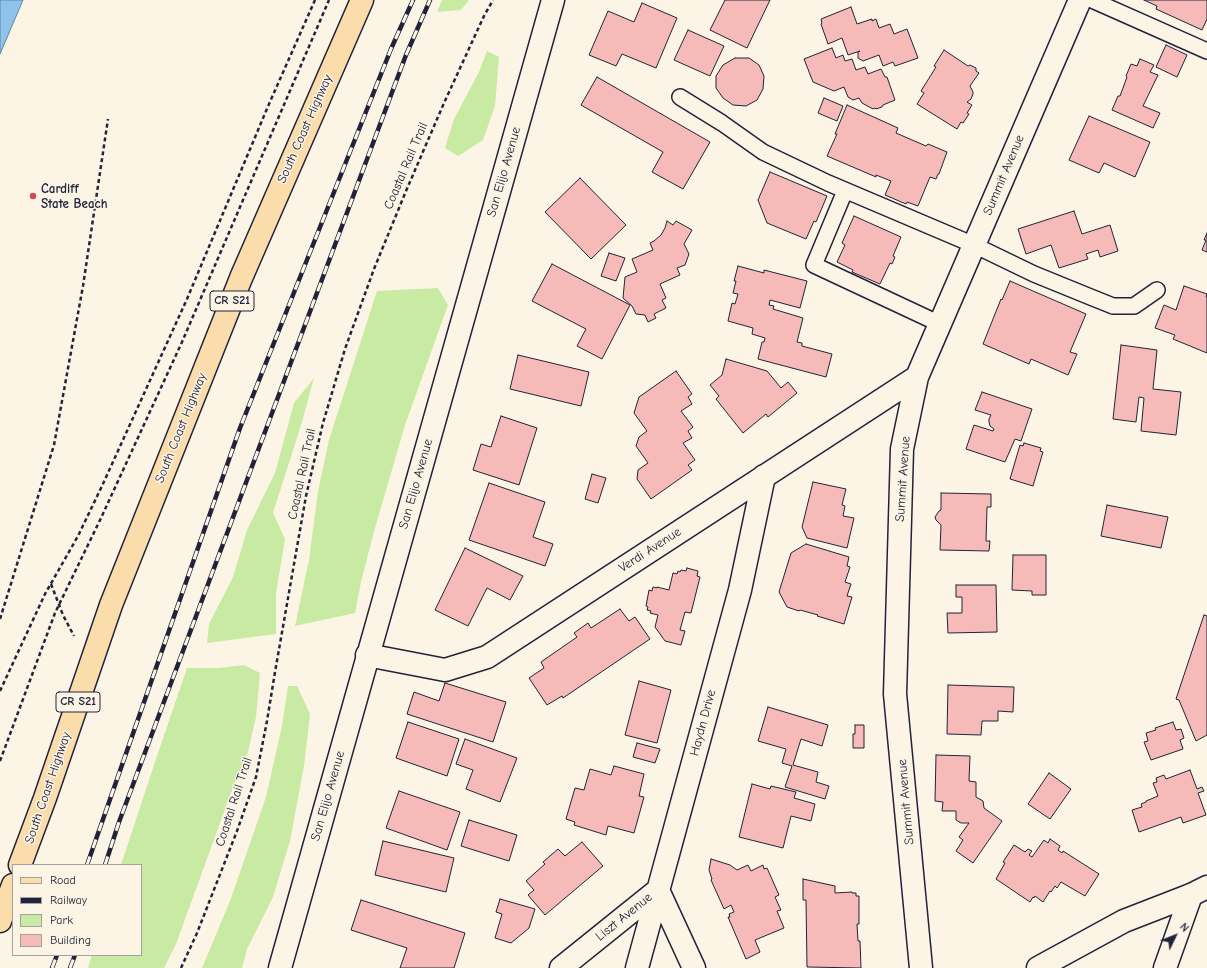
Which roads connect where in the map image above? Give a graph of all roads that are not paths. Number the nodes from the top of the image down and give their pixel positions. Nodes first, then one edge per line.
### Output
1 (362, 0) edge
2 (552, 0) edge
3 (1080, 0) edge
4 (1092, 0) edge
5 (1207, 51) edge
6 (680, 97) dead end
7 (845, 191) junction
8 (974, 245) junction
9 (1157, 290) dead end
10 (940, 324) junction
11 (917, 377) junction
12 (764, 476) junction
13 (367, 655) junction
14 (20, 864) edge
15 (12, 888) edge
16 (658, 890) junction
17 (1199, 891) edge
18 (0, 921) edge
19 (280, 968) edge
20 (561, 968) edge
21 (637, 968) edge
22 (694, 968) edge
23 (921, 968) edge
24 (1038, 968) edge
25 (1165, 968) edge

1 - 14 main road, South Coast Highway / CR S21
2 - 13 street, San Elijo Avenue
3 - 8 street, Summit Avenue
4 - 5 lane
6 - 7 lane
7 - 8 lane
7 - 10 lane
8 - 9 lane
8 - 10 street, Summit Avenue
10 - 11 street, Summit Avenue
11 - 12 street, Verdi Avenue
11 - 23 street, Summit Avenue
12 - 13 street, Verdi Avenue
12 - 16 street, Haydn Drive
13 - 19 street, San Elijo Avenue
15 - 18 main road
16 - 20 street, Liszt Avenue
16 - 21 street, Haydn Drive
16 - 22 street, Liszt Avenue
17 - 24 street
17 - 25 street

